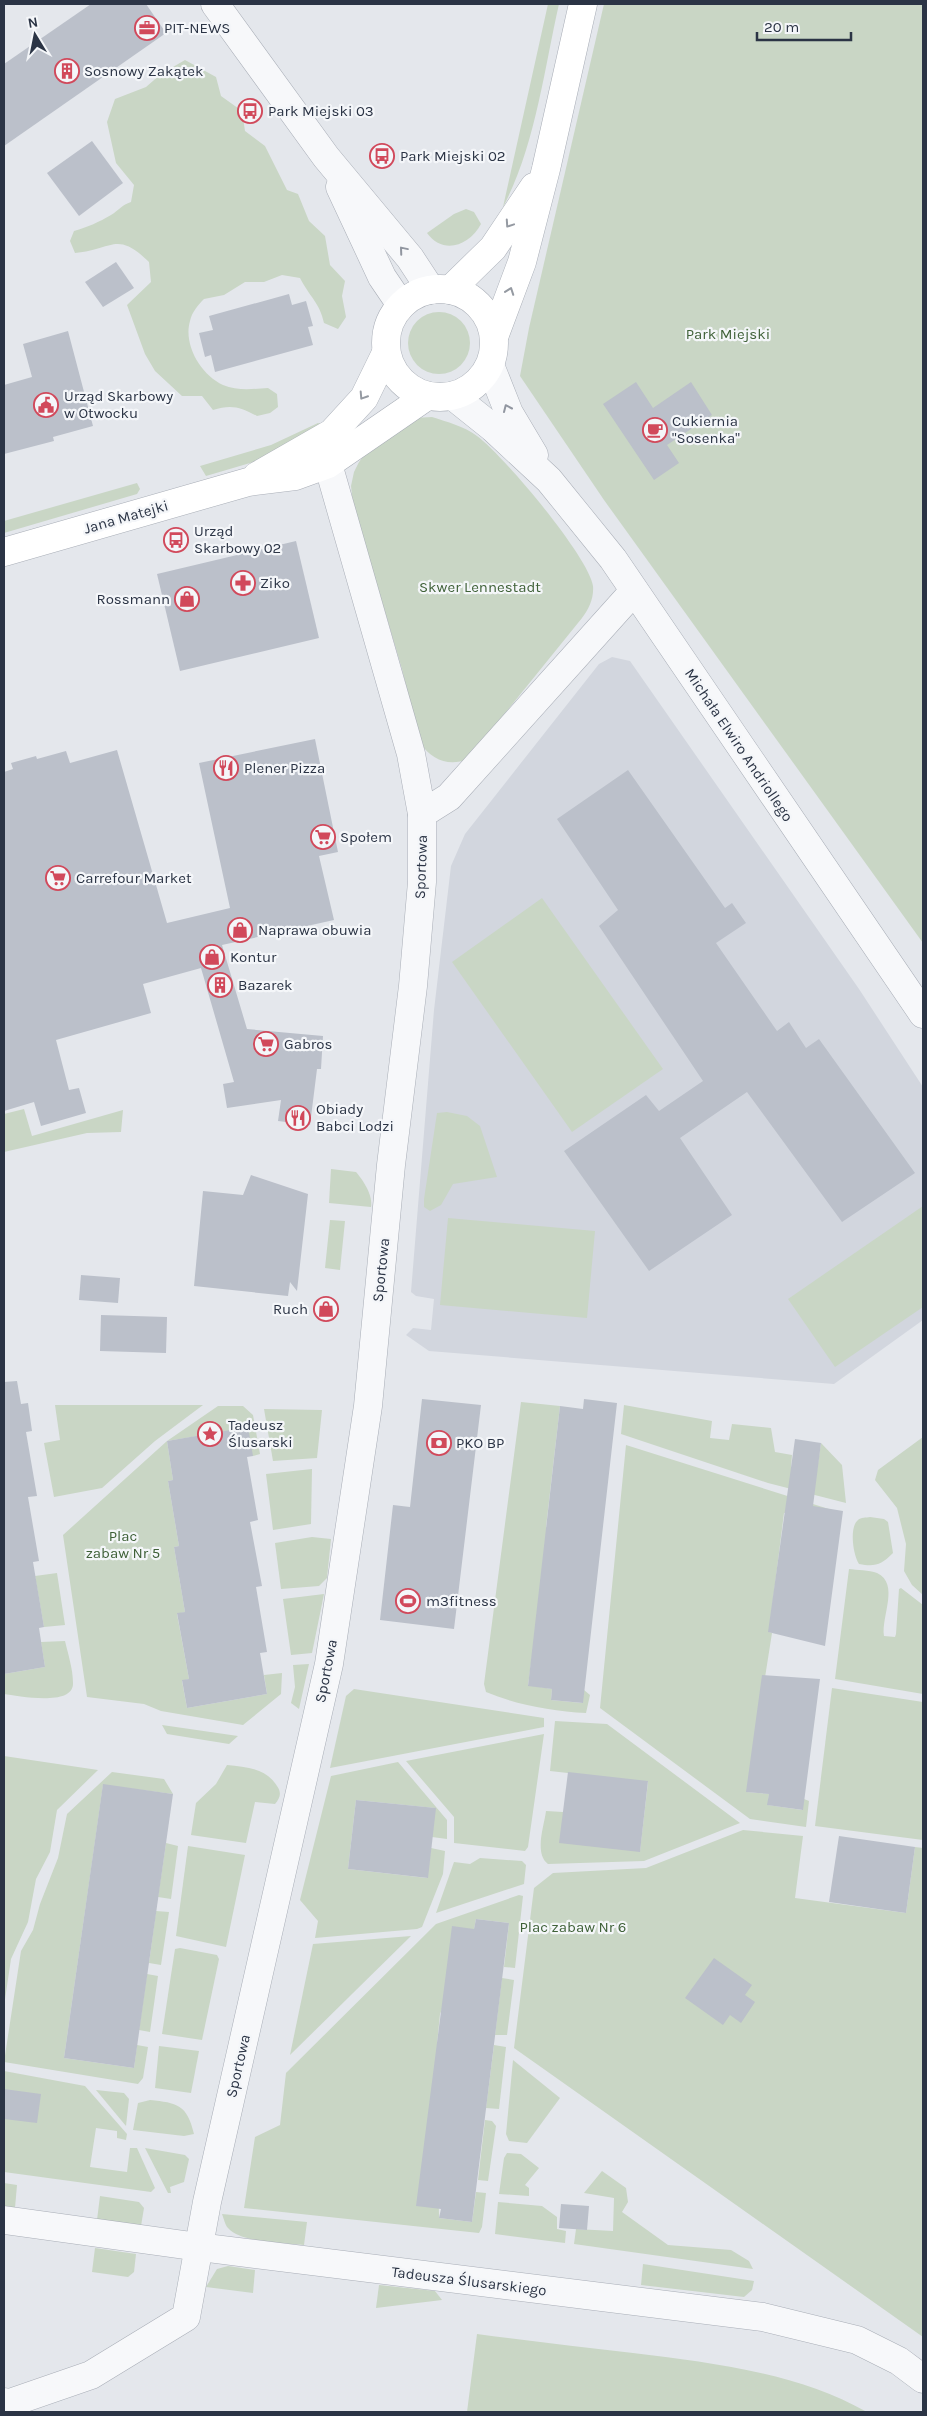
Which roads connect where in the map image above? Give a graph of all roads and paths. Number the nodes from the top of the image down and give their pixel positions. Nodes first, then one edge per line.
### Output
1 (215, 4) edge
2 (583, 4) edge
3 (326, 157) junction
4 (546, 169) junction
5 (441, 290) junction
6 (401, 305) junction
7 (494, 337) junction
8 (386, 353) junction
9 (490, 365) junction
10 (440, 396) junction
11 (328, 464) junction
12 (549, 480) junction
13 (248, 482) junction
14 (4, 552) edge
15 (634, 591) junction
16 (422, 814) junction
17 (923, 1014) edge
18 (4, 2220) edge
19 (199, 2247) junction
20 (923, 2379) edge
21 (4, 2402) edge

1 - 3 street
2 - 4 main road
5 -> 3 street
3 - 6 street
4 -> 5 main road
7 -> 4 main road
5 - 6 main road
5 - 7 main road
6 - 8 main road
7 - 9 main road
8 - 10 main road
8 -> 13 main road, Jana Matejki
9 - 10 main road
12 -> 9 street, Michała Elwiro Andriollego
10 - 11 main road, Jana Matejki
10 - 12 street, Michała Elwiro Andriollego
11 - 13 main road, Jana Matejki
11 - 16 street, Sportowa
12 - 15 street, Michała Elwiro Andriollego
13 - 14 main road, Jana Matejki
15 - 16 street, Sportowa
15 - 17 street, Michała Elwiro Andriollego
16 - 19 street, Sportowa
18 - 19 street, Tadeusza Ślusarskiego
19 - 20 street, Tadeusza Ślusarskiego
19 - 21 street, Sportowa

